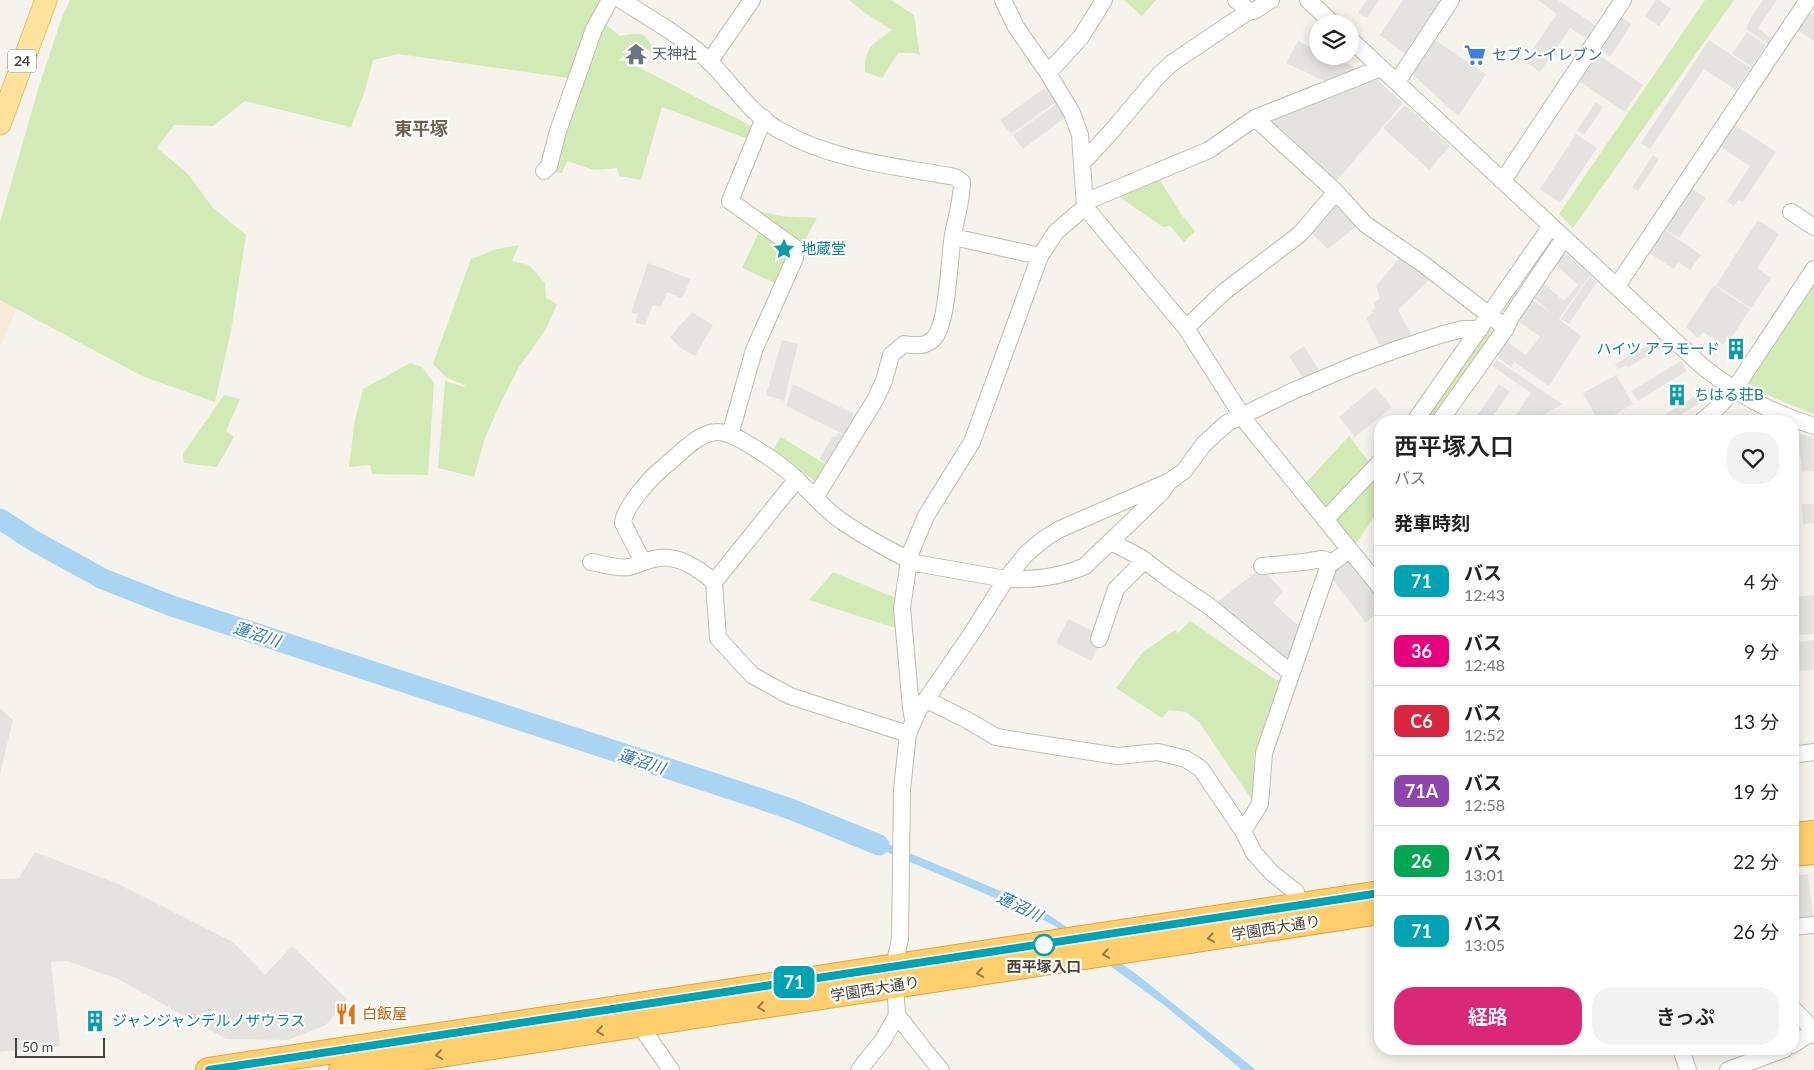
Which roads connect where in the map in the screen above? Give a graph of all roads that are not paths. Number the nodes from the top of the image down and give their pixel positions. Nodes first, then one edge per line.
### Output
1 (46, 0) edge
2 (610, 0) edge
3 (621, 0) edge
4 (752, 0) edge
5 (1003, 0) edge
6 (1104, 0) edge
7 (1236, 0) edge
8 (1271, 0) edge
9 (1308, 0) edge
10 (1451, 0) edge
11 (1623, 0) edge
12 (1808, 0) edge
13 (1249, 11) junction
14 (1324, 15) edge
15 (1359, 47) edge
16 (709, 62) junction
17 (1381, 68) junction
18 (1048, 73) junction
19 (1397, 82) junction
20 (764, 118) junction
21 (1255, 118) junction
22 (0, 124) edge
23 (1082, 163) junction
24 (544, 171) dead end
25 (1501, 180) junction
26 (1336, 192) junction
27 (1085, 204) junction
28 (1791, 212) dead end
29 (1551, 226) junction
30 (1814, 227) edge
31 (952, 237) junction
32 (1564, 238) junction
33 (1040, 256) junction
34 (1814, 270) edge
35 (1617, 286) junction
36 (1485, 323) junction
37 (1186, 328) junction
38 (1506, 328) junction
39 (1734, 390) junction
40 (1419, 415) edge
41 (1444, 415) edge
42 (1709, 415) edge
43 (1784, 415) edge
44 (1242, 416) junction
45 (1799, 420) edge
46 (1814, 426) edge
47 (730, 435) junction
48 (1374, 468) edge
49 (797, 479) junction
50 (1170, 481) junction
51 (815, 498) junction
52 (1325, 520) junction
53 (1111, 542) junction
54 (1349, 550) junction
55 (910, 560) junction
56 (1145, 560) junction
57 (591, 562) dead end
58 (643, 562) junction
59 (1332, 562) junction
60 (1262, 566) dead end
61 (1006, 579) junction
62 (1374, 580) edge
63 (714, 582) junction
64 (1099, 639) dead end
65 (1291, 674) junction
66 (927, 700) junction
67 (911, 726) junction
68 (1814, 752) edge
69 (1799, 754) edge
70 (1243, 831) junction
71 (1814, 833) edge
72 (1799, 834) edge
73 (1814, 852) edge
74 (1799, 853) edge
75 (1374, 894) edge
76 (1300, 906) junction
77 (1374, 913) edge
78 (1814, 925) edge
79 (1799, 926) edge
80 (895, 976) junction
81 (897, 1015) junction
82 (1799, 1015) edge
83 (643, 1025) junction
84 (1814, 1033) edge
85 (1799, 1041) edge
86 (1683, 1055) edge
87 (1769, 1055) edge
88 (208, 1070) edge
89 (341, 1070) edge
90 (671, 1070) edge
91 (859, 1070) edge
92 (941, 1070) edge
93 (1688, 1070) edge
94 (1728, 1070) edge

1 - 22 main road, 24
2 - 24 street
3 - 16 street
4 - 16 street
5 - 18 street
6 - 18 street
7 - 13 street
8 - 13 street
9 - 14 street
10 - 19 street
11 - 25 street
12 - 35 street
13 - 23 street
15 - 17 street
16 - 20 street
17 - 19 street
17 - 21 street
18 - 23 street
19 - 25 street
20 - 31 street
20 - 47 street
21 - 26 street
21 - 27 street
23 - 27 street
25 - 29 street
26 - 36 street
26 - 37 street
27 - 33 street
27 - 37 street
28 - 30 street
29 - 32 street
29 - 36 street
31 - 33 street
31 - 51 street
32 - 35 street
32 - 38 street
33 - 55 street
34 - 39 street
35 - 39 street
36 - 38 street
36 - 40 street
36 - 44 street
37 - 44 street
38 - 41 street
39 - 42 street
39 - 43 street
44 - 50 street
44 - 52 street
45 - 46 street
47 - 49 street
47 - 58 street
48 - 52 street
49 - 51 street
49 - 63 street
50 - 53 street
50 - 61 street
51 - 55 street
52 - 54 street
53 - 56 street
53 - 61 street
54 - 59 street
54 - 62 street
55 - 61 street
55 - 67 street
56 - 64 street
56 - 65 street
57 - 58 street
58 - 63 street
59 - 60 street
59 - 65 street
61 - 66 street
63 - 67 street
65 - 70 street
66 - 67 street
66 - 70 street
67 - 80 street
68 - 69 street
70 - 76 street
71 - 72 highway
73 - 74 highway
75 - 76 highway, 学園西大通り
76 - 80 highway, 学園西大通り
77 -> 80 highway, 学園西大通り
78 - 79 street
80 - 81 street
80 -> 83 highway, 学園西大通り
80 - 88 highway, 学園西大通り
81 - 91 street
81 - 92 street
82 - 84 street
83 -> 89 highway, 学園西大通り
83 - 90 street
84 - 85 street
86 - 93 street
87 - 94 street

